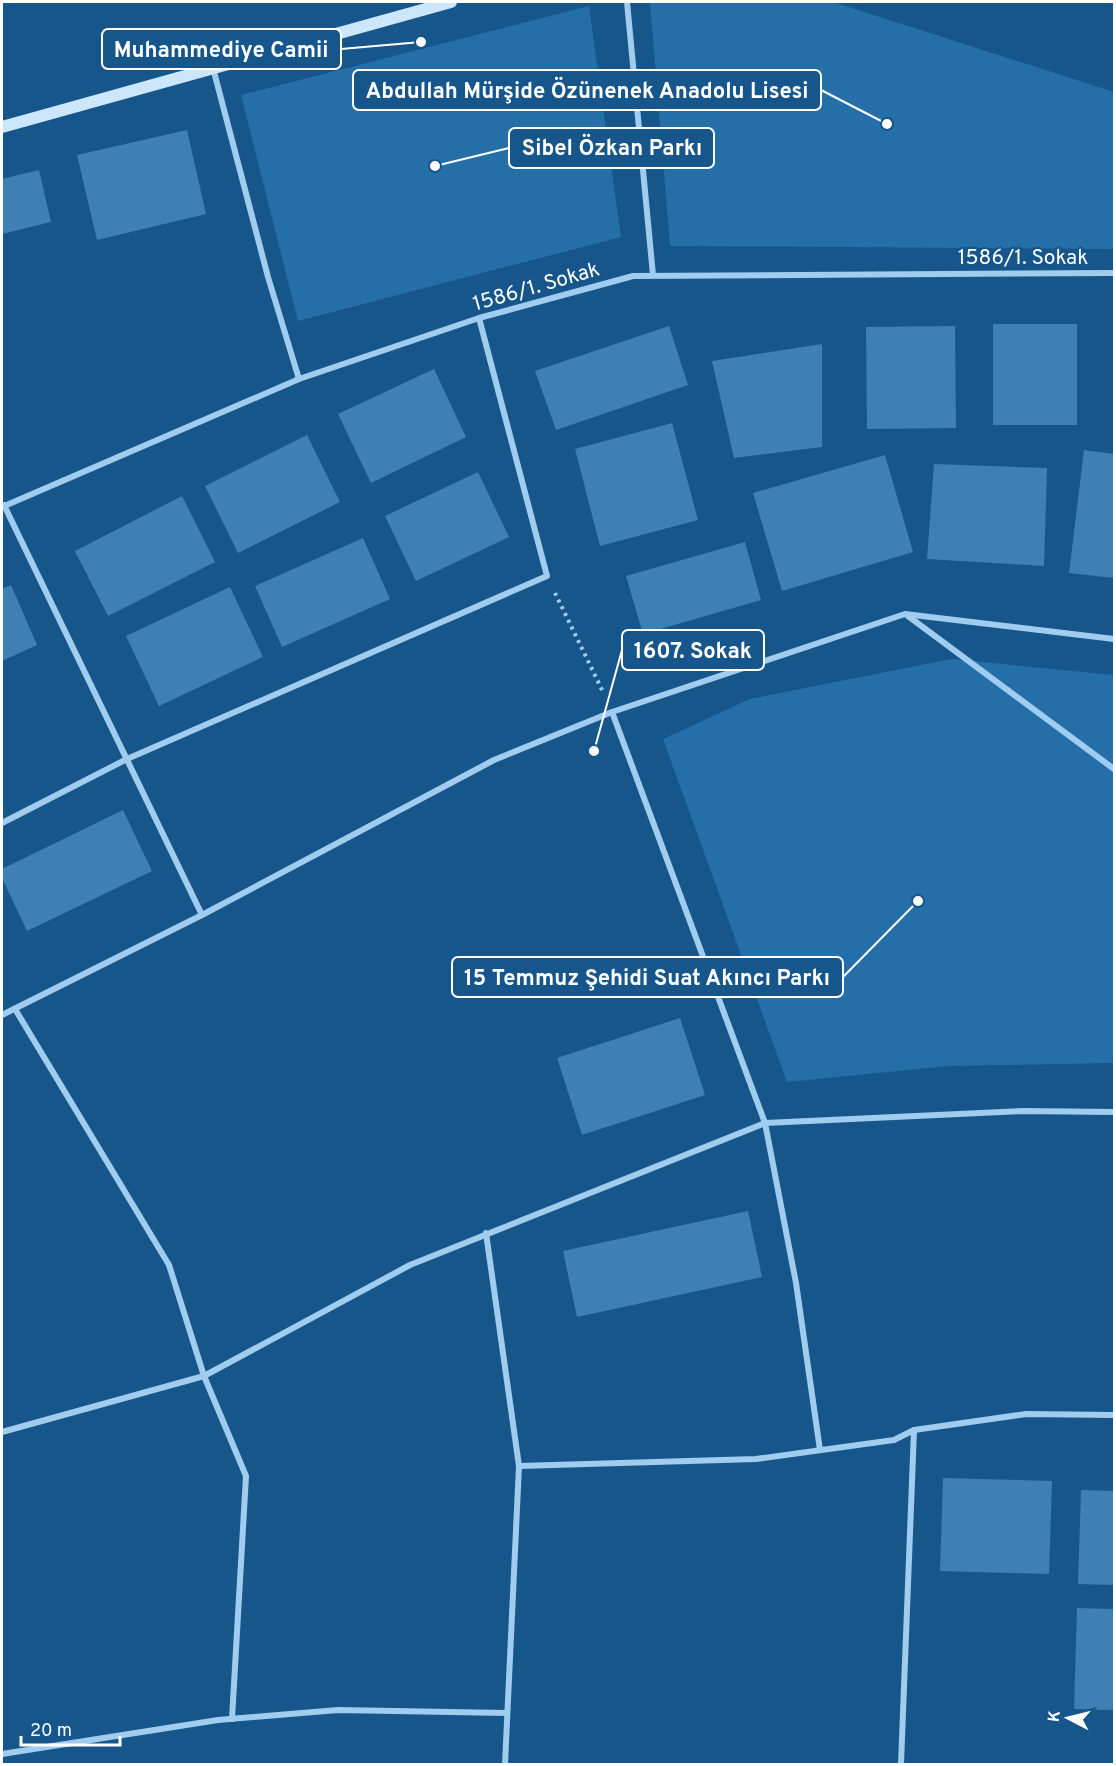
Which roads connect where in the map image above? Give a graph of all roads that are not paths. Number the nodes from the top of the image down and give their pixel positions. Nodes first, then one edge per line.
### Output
1 (451, 2) edge
2 (627, 2) edge
3 (213, 68) junction
4 (2, 127) edge
5 (1114, 273) edge
6 (653, 275) junction
7 (479, 318) junction
8 (299, 380) junction
9 (3, 506) edge
10 (906, 614) junction
11 (1114, 639) edge
12 (612, 712) junction
13 (127, 759) junction
14 (1114, 770) edge
15 (2, 823) edge
16 (202, 915) junction
17 (15, 1009) junction
18 (2, 1015) edge
19 (1114, 1112) edge
20 (765, 1123) junction
21 (486, 1233) junction
22 (204, 1376) junction
23 (1114, 1415) edge
24 (914, 1430) junction
25 (2, 1432) edge
26 (820, 1450) junction
27 (519, 1466) junction
28 (507, 1713) junction
29 (232, 1719) junction
30 (2, 1754) edge
31 (505, 1764) edge
32 (901, 1764) edge

1 - 3 main road
2 - 6 street
3 - 4 main road
3 - 8 street
5 - 6 street, 1586/1. Sokak
6 - 7 street, 1586/1. Sokak
7 - 8 street, 1586/1. Sokak
7 - 13 street
8 - 9 street, 1586/1. Sokak
9 - 13 street
10 - 11 street
10 - 12 street
10 - 14 street
12 - 16 street
12 - 20 street
13 - 15 street
13 - 16 street
16 - 17 street
17 - 18 street
17 - 22 street
19 - 20 street
20 - 21 street
20 - 26 street
21 - 22 street
21 - 27 street
22 - 25 street
22 - 29 street
23 - 24 street
24 - 26 street
24 - 32 street
26 - 27 street
27 - 28 street
28 - 29 street
28 - 31 street
29 - 30 street

